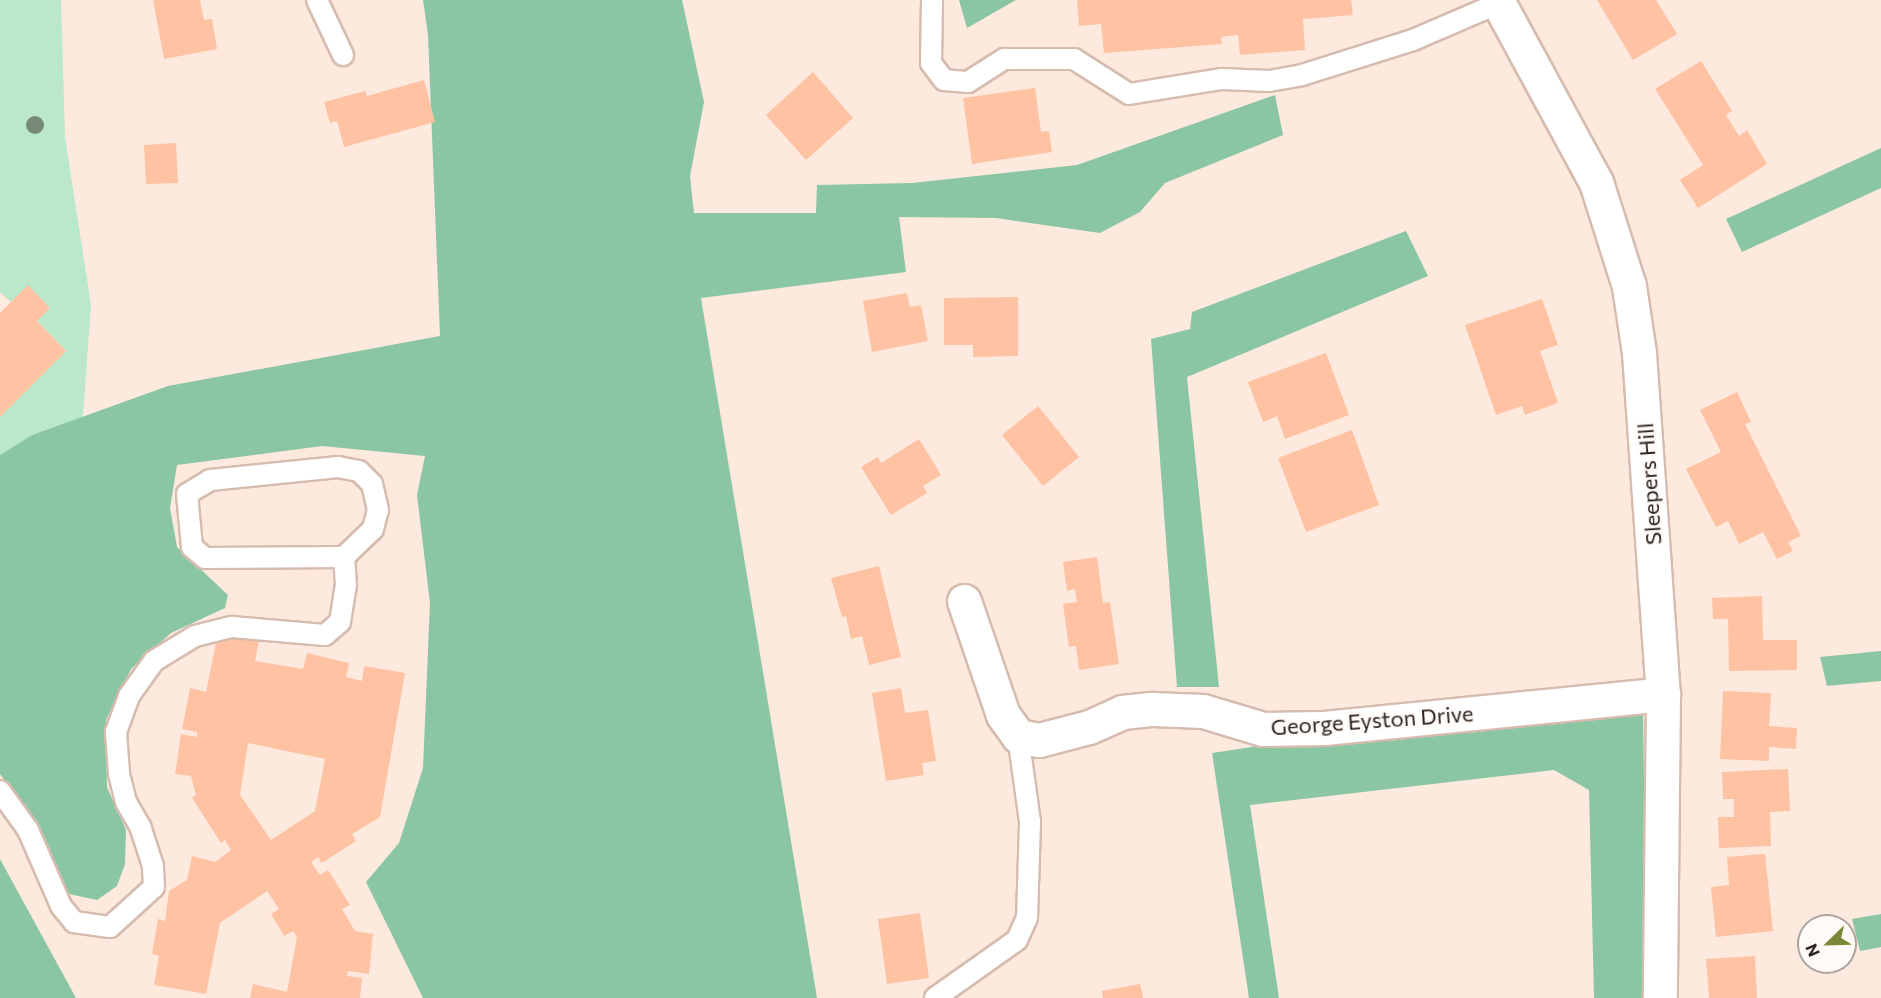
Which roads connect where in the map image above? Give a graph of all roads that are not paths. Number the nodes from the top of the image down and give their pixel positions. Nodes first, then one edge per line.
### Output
1 (317, 0) edge
2 (932, 0) edge
3 (1498, 2) edge
4 (343, 55) dead end
5 (344, 557) junction
6 (964, 601) dead end
7 (1663, 694) junction
8 (1018, 736) junction
9 (0, 791) edge
10 (935, 998) edge
11 (1660, 998) edge

1 - 4 lane
2 - 3 lane
3 - 7 street, Sleepers Hill
5 - 5 lane
5 - 9 lane
6 - 8 street
7 - 8 street, George Eyston Drive
7 - 11 street, Sleepers Hill
8 - 10 lane

